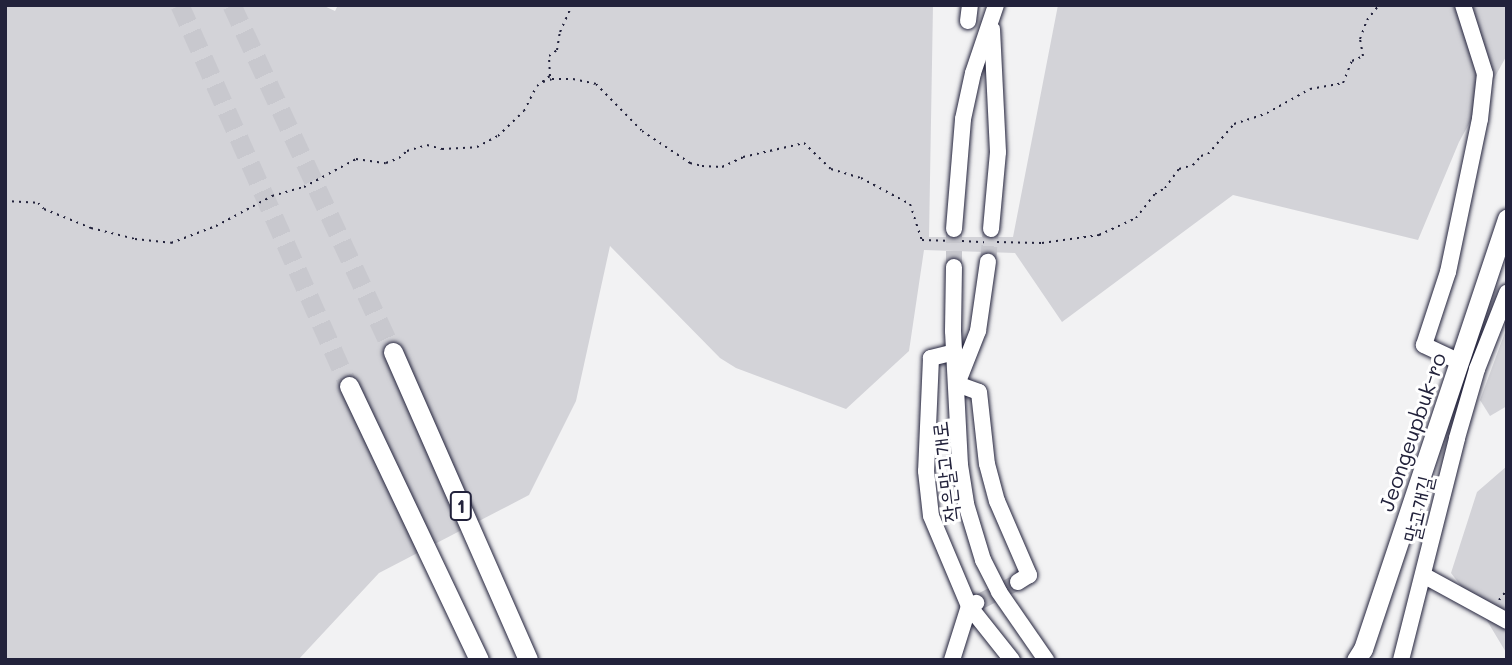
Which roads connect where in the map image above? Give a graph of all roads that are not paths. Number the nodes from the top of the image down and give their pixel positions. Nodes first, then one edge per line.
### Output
1 (1463, 5) edge
2 (994, 12) edge
3 (1507, 218) edge
4 (991, 229) tunnel mouth
5 (955, 237) tunnel mouth
6 (988, 262) tunnel mouth
7 (954, 267) tunnel mouth
8 (1507, 293) edge
9 (393, 352) tunnel mouth
10 (955, 352) junction
11 (1460, 362) junction
12 (957, 384) junction
13 (349, 386) tunnel mouth
14 (1423, 575) junction
15 (1018, 582) dead end
16 (974, 604) junction
17 (1507, 621) edge
18 (1042, 659) edge
19 (479, 660) edge
20 (528, 660) edge
21 (952, 660) edge
22 (1013, 660) edge
23 (1356, 660) edge
24 (1401, 660) edge

1 - 11 street
2 - 4 street
2 - 5 street
3 - 11 main road, Jeongeupbuk-ro
6 - 12 street, 작은말고개로
7 - 10 street, 작은말고개로
8 - 14 street, 말고개길
9 - 20 main road, 1
10 - 12 street, 작은말고개로
10 - 16 street
11 - 23 main road, Jeongeupbuk-ro
12 - 15 street
12 - 18 street, 작은말고개로
13 - 19 main road
14 - 17 street, 말고개길
14 - 24 street, 말고개길
16 - 21 street
16 - 22 street

